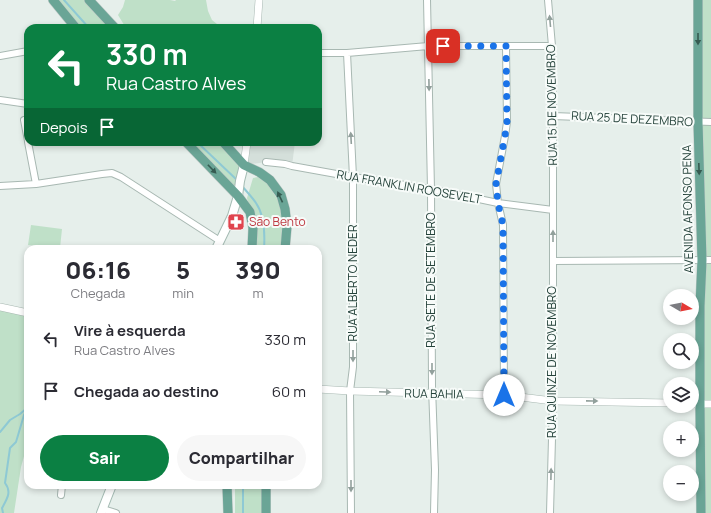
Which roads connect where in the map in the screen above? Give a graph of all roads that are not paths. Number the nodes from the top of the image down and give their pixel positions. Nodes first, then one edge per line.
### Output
1 (53, 0) edge
2 (89, 0) edge
3 (260, 0) edge
4 (427, 0) edge
5 (548, 0) edge
6 (698, 0) edge
7 (73, 24) edge
8 (111, 24) edge
9 (257, 24) edge
10 (428, 46) junction
11 (506, 46) junction
12 (552, 46) junction
13 (24, 51) edge
14 (348, 53) junction
15 (8, 54) junction
16 (322, 54) edge
17 (0, 56) edge
18 (0, 60) edge
19 (0, 100) edge
20 (24, 103) edge
21 (553, 116) junction
22 (698, 122) junction
23 (711, 122) edge
24 (29, 146) edge
25 (190, 146) edge
26 (226, 146) edge
27 (246, 146) edge
28 (266, 162) dead end
29 (244, 166) junction
30 (353, 177) junction
31 (36, 184) junction
32 (0, 186) edge
33 (431, 189) junction
34 (238, 192) junction
35 (498, 203) junction
36 (553, 210) junction
37 (220, 241) junction
38 (218, 245) edge
39 (252, 245) edge
40 (285, 245) edge
41 (707, 260) edge
42 (553, 261) junction
43 (0, 307) edge
44 (24, 312) edge
45 (697, 377) edge
46 (322, 389) edge
47 (350, 392) junction
48 (432, 394) junction
49 (504, 395) junction
50 (553, 400) junction
51 (663, 403) edge
52 (699, 404) edge
53 (711, 404) edge
54 (696, 413) edge
55 (62, 489) edge
56 (110, 489) edge
57 (228, 489) edge
58 (266, 489) edge
59 (61, 495) dead end
60 (102, 511) edge
61 (116, 513) edge
62 (228, 513) edge
63 (266, 513) edge
64 (351, 513) edge
65 (434, 513) edge
66 (550, 513) edge
67 (701, 513) edge

1 - 7 main road
2 - 8 main road
3 - 9 street
4 - 10 street, RUA SETE DE SETEMBRO
12 -> 5 street, RUA 15 DE NOVEMBRO
6 -> 22 main road, AVENIDA AFONSO PENA
10 - 11 street
10 - 14 street
10 -> 33 street, RUA SETE DE SETEMBRO
11 - 12 street
11 - 35 street
12 - 21 street, RUA 15 DE NOVEMBRO
13 - 15 street
14 - 16 street
30 -> 14 street, RUA ALBERTO NEDER
15 - 17 street
15 - 18 street
19 - 20 street
21 - 22 street, RUA 25 DE DEZEMBRO
21 - 36 street, RUA 15 DE NOVEMBRO
22 - 23 street, RUA 25 DE DEZEMBRO
22 -> 41 main road, AVENIDA AFONSO PENA
24 - 31 street
25 -> 34 main road
26 - 29 main road
27 - 29 street
28 - 30 street, RUA FRANKLIN ROOSEVELT
29 - 34 main road
40 -> 29 main road
30 - 33 street, RUA FRANKLIN ROOSEVELT
30 -> 47 street, RUA ALBERTO NEDER
31 - 32 street
31 - 37 street
33 - 35 street, RUA FRANKLIN ROOSEVELT
33 -> 48 street, RUA SETE DE SETEMBRO
34 - 37 main road
34 - 39 main road
35 - 36 street, RUA FRANKLIN ROOSEVELT
35 - 49 street
42 -> 36 street, RUA QUINZE DE NOVEMBRO
37 - 38 main road
41 - 42 street
41 - 45 main road, AVENIDA AFONSO PENA
42 - 50 street, RUA QUINZE DE NOVEMBRO
43 - 44 street
46 - 47 street, RUA BAHIA
47 -> 48 street, RUA BAHIA
47 -> 64 street, RUA ALBERTO NEDER
48 - 49 street, RUA BAHIA
48 - 65 street, RUA SETE DE SETEMBRO
49 - 50 street, RUA BAHIA
50 -> 51 street, RUA BAHIA
66 -> 50 street, RUA QUINZE DE NOVEMBRO
52 - 53 street
54 - 67 main road, AVENIDA AFONSO PENA
55 - 59 street
56 - 60 main road
57 - 62 main road
58 - 63 main road
60 - 61 street

